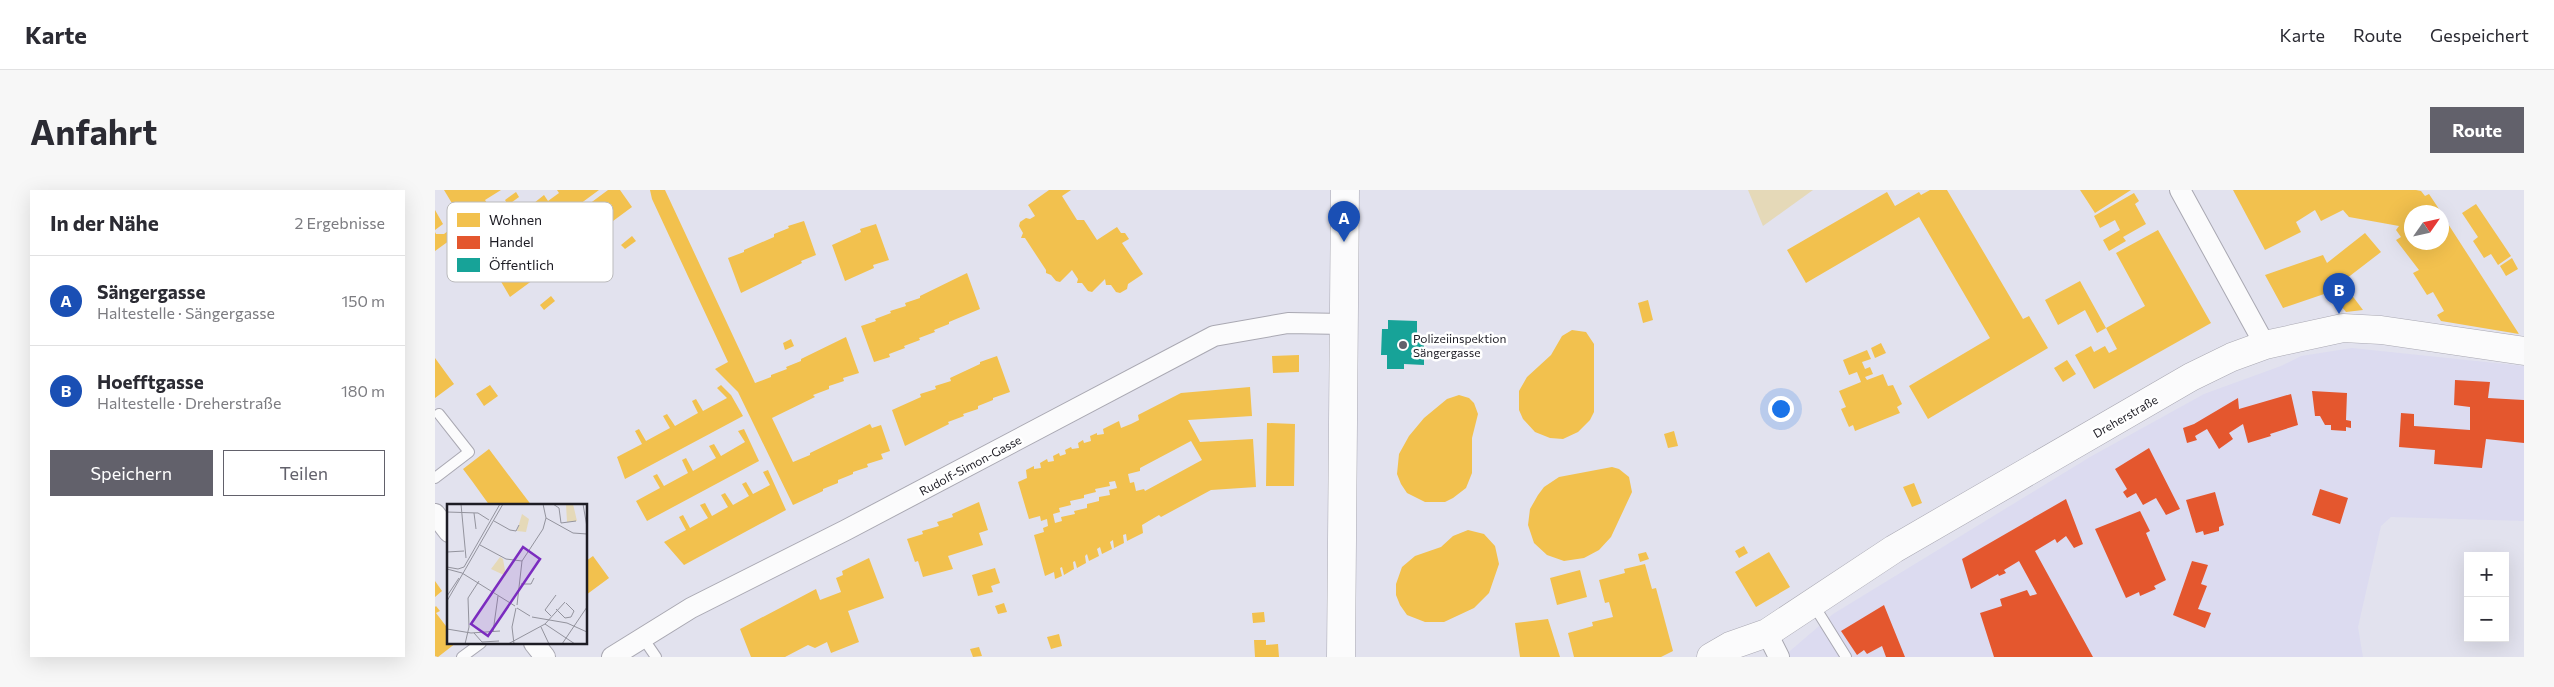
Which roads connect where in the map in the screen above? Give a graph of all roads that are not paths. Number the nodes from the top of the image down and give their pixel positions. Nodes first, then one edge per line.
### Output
1 (1345, 190) edge
2 (2180, 190) edge
3 (1343, 324) junction
4 (2265, 345) junction
5 (2524, 351) edge
6 (439, 414) dead end
7 (435, 478) edge
8 (435, 514) edge
9 (447, 529) edge
10 (1813, 603) junction
11 (1767, 633) junction
12 (643, 638) junction
13 (480, 644) edge
14 (535, 644) edge
15 (462, 657) edge
16 (545, 657) edge
17 (612, 657) edge
18 (656, 657) edge
19 (1341, 657) edge
20 (1711, 657) edge
21 (1749, 657) edge
22 (1779, 657) edge
23 (1846, 657) edge

1 - 3 street
2 - 4 street
3 - 12 street, Rudolf-Simon-Gasse
3 - 19 street
4 - 5 street, Dreherstraße
4 - 10 street, Dreherstraße
6 - 7 lane
8 - 9 street
10 - 11 street, Dreherstraße
10 - 23 lane
11 - 20 street, Dreherstraße
11 - 21 street, Dreherstraße
11 - 22 street
12 - 17 street, Rudolf-Simon-Gasse
12 - 18 lane
13 - 15 lane
14 - 16 street

